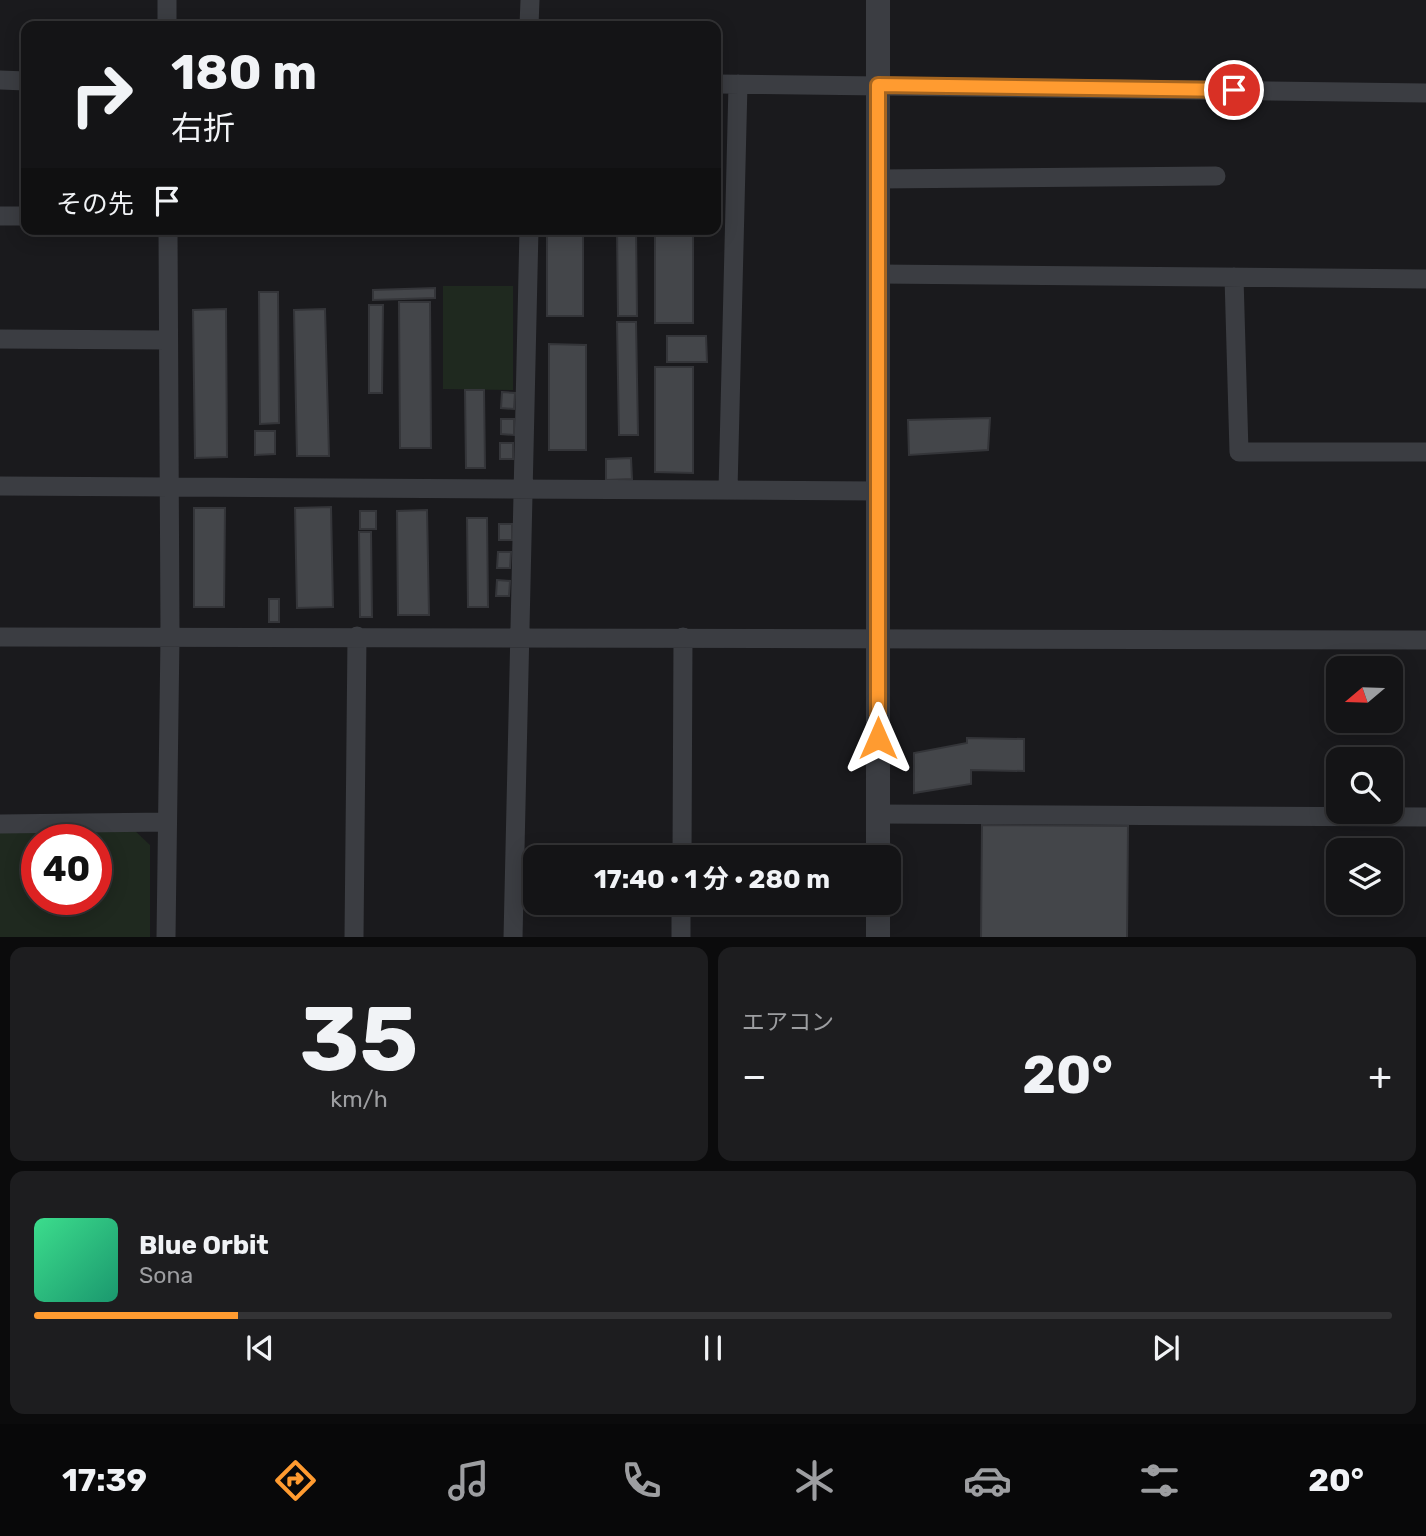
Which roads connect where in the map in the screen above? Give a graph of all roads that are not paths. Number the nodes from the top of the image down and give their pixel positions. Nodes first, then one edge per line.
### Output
1 (167, 0) edge
2 (530, 0) edge
3 (878, 0) edge
4 (167, 21) edge
5 (529, 21) edge
6 (0, 80) edge
7 (21, 80) edge
8 (721, 84) edge
9 (738, 84) junction
10 (878, 85) junction
11 (1426, 93) edge
12 (1216, 176) dead end
13 (878, 179) junction
14 (0, 216) edge
15 (21, 216) edge
16 (168, 235) edge
17 (529, 235) edge
18 (878, 274) junction
19 (1234, 277) junction
20 (1426, 279) edge
21 (0, 339) edge
22 (168, 340) junction
23 (1426, 452) edge
24 (0, 486) edge
25 (169, 487) junction
26 (523, 489) junction
27 (728, 490) junction
28 (878, 491) junction
29 (170, 636) junction
30 (357, 636) junction
31 (520, 636) junction
32 (0, 637) edge
33 (683, 637) junction
34 (878, 638) junction
35 (1426, 640) edge
36 (878, 814) junction
37 (1426, 817) edge
38 (167, 822) junction
39 (0, 824) edge
40 (682, 845) edge
41 (878, 845) edge
42 (681, 915) edge
43 (878, 915) edge
44 (166, 937) edge
45 (354, 937) edge
46 (513, 937) edge
47 (681, 937) edge
48 (878, 937) edge

1 - 4 street
2 - 5 street
3 - 10 street
6 - 7 street
8 - 9 street
9 - 10 street
9 - 27 street
10 - 11 street
10 - 13 street
12 - 13 street
13 - 18 street
14 - 15 street
16 - 22 street
17 - 26 street
18 - 19 street
18 - 28 street
19 - 20 street
19 - 23 street
21 - 22 street
22 - 25 street
24 - 25 street
25 - 26 street
25 - 29 street
26 - 27 street
26 - 31 street
27 - 28 street
28 - 34 street
29 - 30 street
29 - 32 street
29 - 38 street
30 - 31 street
30 - 45 street
31 - 33 street
31 - 46 street
33 - 34 street
33 - 40 street
34 - 35 street
34 - 36 street
36 - 37 street
36 - 41 street
38 - 39 street
38 - 44 street
42 - 47 street
43 - 48 street

